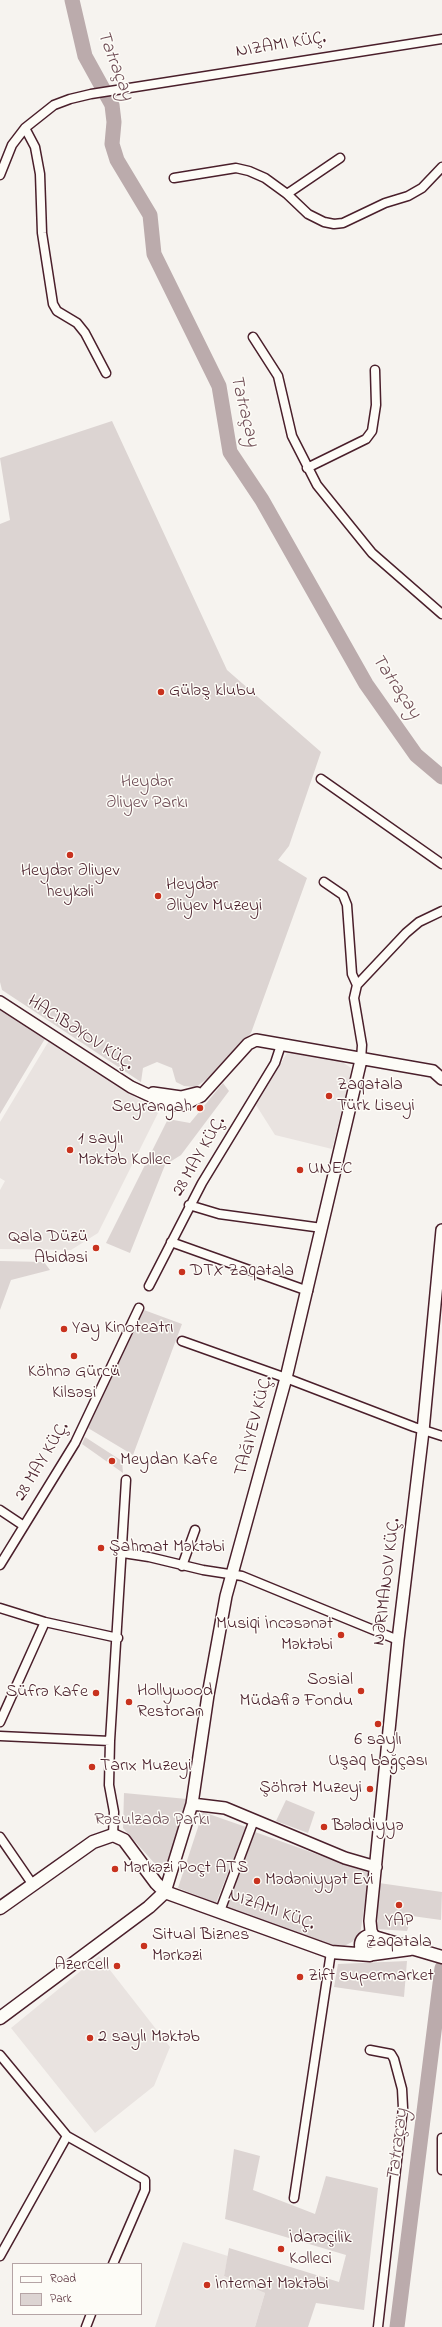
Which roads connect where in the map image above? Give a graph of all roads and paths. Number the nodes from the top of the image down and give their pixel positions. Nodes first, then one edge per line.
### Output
1 (442, 39) edge
2 (24, 128) junction
3 (340, 158) dead end
4 (442, 167) edge
5 (0, 175) edge
6 (174, 178) dead end
7 (287, 194) junction
8 (253, 337) dead end
9 (375, 370) dead end
10 (106, 373) dead end
11 (307, 468) junction
12 (442, 614) edge
13 (321, 779) dead end
14 (442, 864) edge
15 (324, 882) dead end
16 (442, 911) edge
17 (358, 985) junction
18 (0, 1002) edge
19 (281, 1045) junction
20 (361, 1060) junction
21 (442, 1079) edge
22 (190, 1205) junction
23 (322, 1228) junction
24 (442, 1230) edge
25 (171, 1242) junction
26 (149, 1286) dead end
27 (308, 1291) junction
28 (139, 1308) dead end
29 (182, 1341) dead end
30 (286, 1378) junction
31 (423, 1431) junction
32 (442, 1436) edge
33 (126, 1480) dead end
34 (0, 1510) edge
35 (24, 1526) junction
36 (195, 1530) dead end
37 (123, 1553) junction
38 (0, 1565) edge
39 (182, 1566) junction
40 (231, 1574) junction
41 (0, 1608) edge
42 (45, 1622) junction
43 (118, 1638) junction
44 (398, 1640) junction
45 (0, 1722) edge
46 (0, 1736) edge
47 (110, 1741) junction
48 (192, 1804) junction
49 (254, 1820) junction
50 (112, 1835) junction
51 (0, 1837) edge
52 (376, 1867) junction
53 (33, 1885) junction
54 (165, 1892) junction
55 (0, 1908) edge
56 (220, 1911) junction
57 (374, 1937) junction
58 (363, 1940) junction
59 (420, 1950) junction
60 (336, 1953) junction
61 (372, 1954) junction
62 (442, 1957) edge
63 (0, 2018) edge
64 (370, 2050) dead end
65 (0, 2055) edge
66 (67, 2136) junction
67 (442, 2138) edge
68 (442, 2170) edge
69 (294, 2198) dead end
70 (0, 2256) edge
71 (113, 2263) edge
72 (91, 2315) edge
73 (86, 2327) edge
74 (378, 2327) edge

1 - 2 street, NIZAMI KÜÇ.
2 - 5 street, NIZAMI KÜÇ.
2 - 10 street
3 - 7 street
4 - 7 street
6 - 7 street
8 - 11 street
9 - 11 street
11 - 12 street
13 - 14 street
15 - 17 street
16 - 17 street
17 - 20 street
18 - 19 street
19 - 20 street
19 - 22 street, 28 MAY KÜÇ.
20 - 21 street
20 - 23 street
22 - 23 street
22 - 25 street, 28 MAY KÜÇ.
23 - 27 street
24 - 31 street, NƏRIMANOV KÜÇ.
25 - 26 street, 28 MAY KÜÇ.
25 - 27 street
27 - 30 street
28 - 35 street, 28 MAY KÜÇ.
29 - 30 street
30 - 31 street
30 - 40 street
31 - 32 street
31 - 44 street, NƏRIMANOV KÜÇ.
33 - 37 street
34 - 35 street
35 - 38 street, 28 MAY KÜÇ.
36 - 39 street
37 - 39 street
37 - 43 street
39 - 40 street
40 - 44 street
40 - 48 street
41 - 42 street
42 - 43 street
42 - 45 street
43 - 47 street
44 - 52 street, NƏRIMANOV KÜÇ.
46 - 47 street
47 - 50 street
48 - 49 street
48 - 54 street
49 - 52 street
49 - 56 street
50 - 53 main road
50 - 54 main road
51 - 53 street
52 - 57 street, NƏRIMANOV KÜÇ.
53 - 55 main road
54 - 56 main road, NIZAMI KÜÇ.
54 - 63 main road
56 - 60 main road, NIZAMI KÜÇ.
57 - 58 main road
57 - 59 main road
57 - 61 main road
58 - 60 main road
58 - 61 main road
59 - 61 main road, NIZAMI KÜÇ.
59 - 62 main road
60 - 61 main road, NIZAMI KÜÇ.
60 - 69 street
64 - 74 street
65 - 66 street
66 - 70 street
66 - 71 street
67 - 68 street
72 - 73 street

